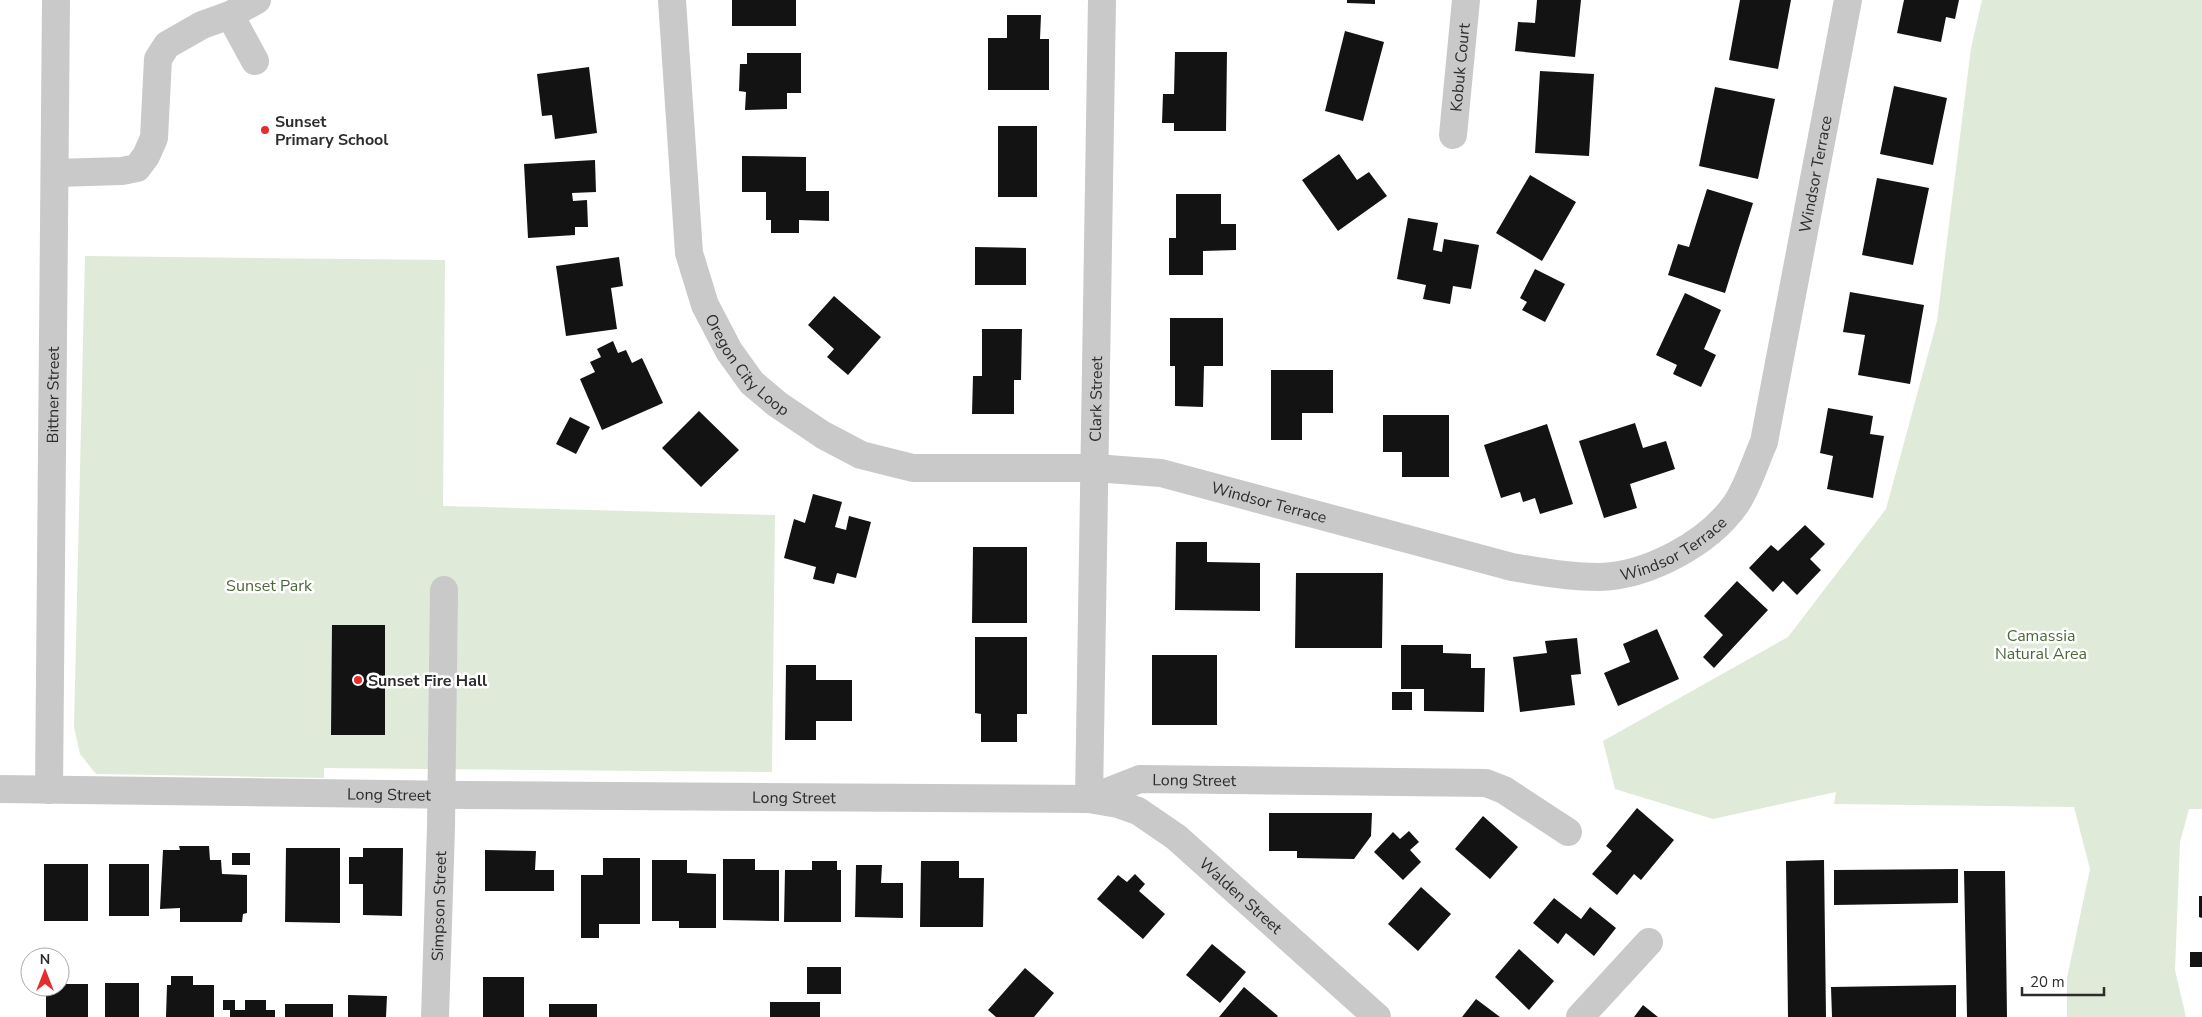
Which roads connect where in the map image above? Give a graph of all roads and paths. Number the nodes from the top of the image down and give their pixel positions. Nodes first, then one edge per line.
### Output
1 (56, 0) edge
2 (256, 0) edge
3 (672, 0) edge
4 (1102, 0) edge
5 (1466, 0) edge
6 (1848, 0) edge
7 (230, 15) junction
8 (255, 61) dead end
9 (1453, 135) dead end
10 (55, 173) junction
11 (1095, 468) junction
12 (444, 590) dead end
13 (0, 789) edge
14 (49, 790) junction
15 (441, 795) junction
16 (1089, 799) junction
17 (1568, 832) dead end
18 (1649, 942) dead end
19 (435, 1017) edge
20 (1377, 1017) edge
21 (1580, 1017) edge

1 - 10 street, Bittner Street
2 - 7 street
3 - 11 street, Oregon City Loop
4 - 11 street, Clark Street
5 - 9 street, Kobuk Court
6 - 11 street, Windsor Terrace
7 - 8 street
7 - 10 street
10 - 14 street, Bittner Street
11 - 16 street, Clark Street
12 - 15 street, Simpson Street
13 - 14 street, Long Street
14 - 15 street, Long Street
15 - 16 street, Long Street
15 - 19 street, Simpson Street
16 - 17 street, Long Street
16 - 20 street, Walden Street
18 - 21 street

